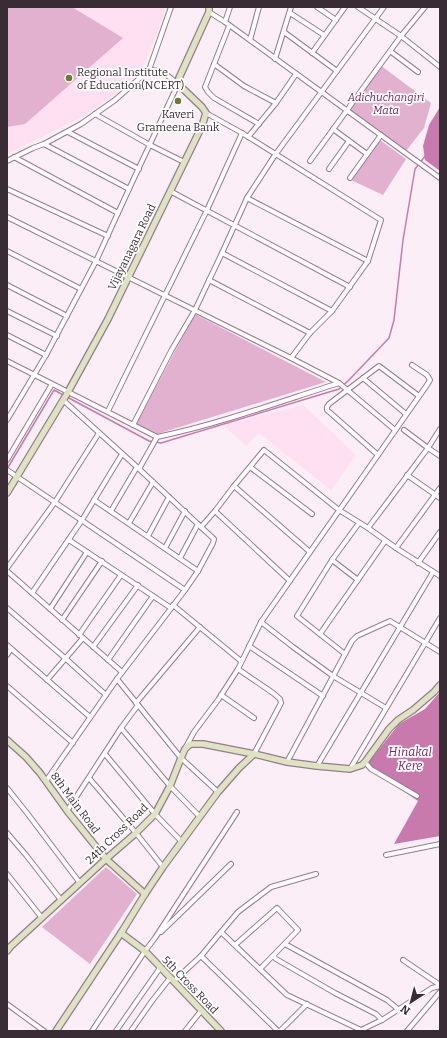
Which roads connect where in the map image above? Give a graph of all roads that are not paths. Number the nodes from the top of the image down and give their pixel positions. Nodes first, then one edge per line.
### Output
1 (171, 7) edge
2 (230, 7) edge
3 (259, 7) edge
4 (291, 7) edge
5 (317, 7) edge
6 (345, 7) edge
7 (358, 7) edge
8 (384, 7) edge
9 (425, 7) edge
10 (209, 10) edge
11 (290, 13) junction
12 (375, 19) junction
13 (336, 20) junction
14 (225, 22) junction
15 (230, 26) junction
16 (284, 32) junction
17 (324, 35) junction
18 (400, 36) junction
19 (250, 40) junction
20 (390, 51) junction
21 (312, 53) junction
22 (275, 59) junction
23 (214, 64) junction
24 (440, 67) edge
25 (149, 70) junction
26 (337, 71) junction
27 (418, 72) dead end
28 (296, 74) junction
29 (178, 84) junction
30 (322, 92) junction
31 (276, 103) junction
32 (346, 110) junction
33 (206, 113) junction
34 (94, 114) junction
35 (259, 124) junction
36 (333, 129) junction
37 (68, 132) junction
38 (242, 133) junction
39 (381, 135) junction
40 (248, 137) junction
41 (349, 140) junction
42 (44, 144) junction
43 (150, 145) junction
44 (367, 154) junction
45 (276, 155) junction
46 (14, 158) junction
47 (7, 161) edge
48 (310, 161) dead end
49 (184, 162) junction
50 (138, 169) junction
51 (329, 169) dead end
52 (350, 178) dead end
53 (440, 178) edge
54 (7, 189) edge
55 (129, 189) junction
56 (170, 191) junction
57 (247, 198) junction
58 (207, 210) junction
59 (118, 214) junction
60 (7, 217) edge
61 (234, 226) junction
62 (108, 236) junction
63 (7, 251) edge
64 (222, 253) junction
65 (96, 261) junction
66 (368, 261) junction
67 (128, 277) junction
68 (209, 280) junction
69 (7, 285) edge
70 (350, 287) junction
71 (82, 289) junction
72 (166, 295) junction
73 (195, 310) junction
74 (7, 311) edge
75 (332, 311) junction
76 (67, 316) junction
77 (310, 333) junction
78 (7, 335) edge
79 (57, 336) junction
80 (46, 355) junction
81 (291, 358) junction
82 (7, 362) edge
83 (412, 365) dead end
84 (34, 374) junction
85 (363, 378) junction
86 (52, 384) junction
87 (340, 384) junction
88 (347, 389) junction
89 (68, 392) junction
90 (419, 396) junction
91 (63, 400) junction
92 (108, 411) junction
93 (406, 414) junction
94 (7, 420) edge
95 (133, 425) junction
96 (440, 429) edge
97 (395, 430) junction
98 (404, 430) dead end
99 (99, 433) junction
100 (157, 437) junction
101 (428, 448) junction
102 (122, 454) junction
103 (378, 455) junction
104 (440, 456) edge
105 (7, 460) edge
106 (250, 467) junction
107 (138, 468) junction
108 (7, 470) edge
109 (407, 475) junction
110 (18, 477) junction
111 (153, 482) junction
112 (234, 486) junction
113 (440, 488) edge
114 (7, 493) edge
115 (435, 495) junction
116 (169, 497) junction
117 (440, 498) edge
118 (94, 500) junction
119 (55, 502) junction
120 (340, 510) junction
121 (111, 511) junction
122 (185, 511) junction
123 (215, 511) junction
124 (312, 514) dead end
125 (82, 520) junction
126 (128, 523) junction
127 (359, 523) junction
128 (200, 525) junction
129 (368, 528) junction
130 (440, 532) edge
131 (148, 536) junction
132 (68, 540) junction
133 (385, 541) junction
134 (165, 548) junction
135 (396, 548) junction
136 (87, 552) junction
137 (310, 552) junction
138 (180, 558) junction
139 (332, 560) junction
140 (102, 561) junction
141 (418, 563) junction
142 (7, 568) edge
143 (7, 571) edge
144 (198, 571) junction
145 (433, 572) junction
146 (122, 575) junction
147 (440, 576) edge
148 (358, 580) junction
149 (290, 581) junction
150 (138, 585) junction
151 (185, 590) junction
152 (32, 593) junction
153 (153, 596) junction
154 (172, 606) junction
155 (7, 608) edge
156 (50, 609) junction
157 (440, 618) edge
158 (62, 620) junction
159 (261, 622) junction
160 (200, 627) junction
161 (400, 627) junction
162 (320, 634) junction
163 (81, 636) junction
164 (425, 642) junction
165 (7, 645) edge
166 (249, 646) junction
167 (93, 647) junction
168 (11, 649) junction
169 (440, 652) edge
170 (345, 654) junction
171 (7, 655) edge
172 (65, 658) junction
173 (108, 660) junction
174 (241, 661) junction
175 (238, 669) junction
176 (122, 672) junction
177 (333, 676) junction
178 (117, 679) junction
179 (47, 680) junction
180 (440, 685) edge
181 (7, 686) edge
182 (361, 692) junction
183 (106, 695) junction
184 (221, 695) junction
185 (323, 696) junction
186 (137, 704) junction
187 (386, 708) junction
188 (90, 717) junction
189 (254, 718) dead end
190 (122, 728) junction
191 (7, 740) edge
192 (73, 744) junction
193 (185, 749) junction
194 (105, 754) junction
195 (254, 754) junction
196 (180, 758) junction
197 (287, 762) junction
198 (366, 762) junction
199 (317, 766) junction
200 (350, 769) junction
201 (89, 778) junction
202 (46, 781) junction
203 (170, 786) junction
204 (7, 788) edge
205 (218, 792) junction
206 (417, 796) dead end
207 (67, 811) junction
208 (237, 812) dead end
209 (155, 814) junction
210 (200, 817) junction
211 (7, 833) edge
212 (136, 833) junction
213 (182, 842) junction
214 (440, 844) edge
215 (386, 855) dead end
216 (106, 858) junction
217 (231, 864) dead end
218 (163, 867) junction
219 (7, 874) edge
220 (316, 874) dead end
221 (80, 883) junction
222 (145, 894) junction
223 (62, 900) junction
224 (42, 918) junction
225 (221, 932) junction
226 (121, 933) junction
227 (156, 938) junction
228 (285, 944) junction
229 (236, 945) junction
230 (7, 951) edge
231 (145, 952) junction
232 (201, 956) junction
233 (273, 956) junction
234 (402, 960) dead end
235 (160, 968) junction
236 (260, 969) junction
237 (172, 980) junction
238 (440, 986) edge
239 (440, 992) edge
240 (7, 1004) edge
241 (307, 1004) junction
242 (399, 1010) junction
243 (201, 1011) junction
244 (382, 1020) junction
245 (362, 1030) edge
246 (44, 1031) edge
247 (56, 1031) edge
248 (92, 1031) edge
249 (116, 1031) edge
250 (131, 1031) edge
251 (185, 1031) edge
252 (221, 1031) edge
253 (279, 1031) edge
254 (407, 1031) edge

1 - 25 street
2 - 14 street
3 - 19 street
4 - 11 street
5 - 13 street
6 - 13 street
7 - 12 street
8 - 12 street
9 - 18 street
10 - 14 street
10 - 29 street
11 - 16 street
11 - 17 street
12 - 18 street
12 - 26 street
13 - 17 street
14 - 15 street
15 - 19 street
15 - 23 street
16 - 21 street
16 - 22 street
17 - 21 street
18 - 20 street
18 - 24 street
19 - 22 street
20 - 27 street
20 - 32 street
21 - 26 street
22 - 28 street
23 - 31 street
23 - 35 street
25 - 29 street
25 - 34 street
26 - 30 street
28 - 30 street
28 - 31 street
29 - 33 street
29 - 43 street
30 - 32 street
30 - 45 street
31 - 35 street
32 - 36 street
32 - 39 street
33 - 38 street
33 - 49 street, Vijayanagara Road
34 - 37 street
34 - 43 street
35 - 40 street
36 - 41 street
36 - 48 street
37 - 42 street
37 - 50 street
38 - 40 street
38 - 58 street
39 - 44 street
39 - 53 street
40 - 45 street
41 - 44 street
41 - 51 street
42 - 46 street
42 - 55 street
43 - 49 street
43 - 50 street
44 - 52 street
45 - 57 street
45 - 66 street
46 - 47 street
46 - 59 street
49 - 56 street, Vijayanagara Road
50 - 55 street
54 - 62 street
55 - 59 street
56 - 58 street
56 - 67 street, Vijayanagara Road
57 - 61 street
57 - 66 street
58 - 61 street
58 - 72 street
59 - 62 street
60 - 65 street
61 - 64 street
61 - 70 street
62 - 65 street
63 - 71 street
64 - 68 street
64 - 75 street
65 - 67 street
65 - 71 street
66 - 70 street
67 - 72 street
67 - 89 street, Vijayanagara Road
68 - 73 street
68 - 77 street
69 - 76 street
70 - 75 street
71 - 76 street
72 - 73 street
72 - 92 street
73 - 81 street
73 - 95 street
74 - 79 street
75 - 77 street
76 - 79 street
77 - 81 street
78 - 80 street
79 - 80 street
80 - 84 street
81 - 87 street
82 - 84 street
83 - 90 street
84 - 86 street
84 - 94 street
85 - 88 street
85 - 90 street
85 - 93 street
86 - 89 street
86 - 105 street
87 - 88 street
87 - 100 street
88 - 97 street
88 - 103 street
89 - 91 street, Vijayanagara Road
89 - 92 street
90 - 93 street
91 - 99 street
91 - 110 street, Vijayanagara Road
92 - 95 street
93 - 97 street
95 - 100 street
96 - 101 street
97 - 103 street
98 - 101 street
99 - 102 street
99 - 119 street
100 - 107 street
101 - 104 street
101 - 109 street
102 - 107 street
102 - 118 street
103 - 120 street
106 - 112 street
106 - 120 street
106 - 124 street
107 - 111 street
107 - 121 street
108 - 110 street
109 - 115 street
109 - 129 street
110 - 114 street, Vijayanagara Road
110 - 119 street
111 - 116 street
111 - 126 street
112 - 123 street
112 - 137 street
113 - 115 street
115 - 117 street
115 - 135 street
116 - 122 street
116 - 131 street
118 - 121 street
118 - 125 street
119 - 125 street
119 - 142 street
120 - 127 street
120 - 137 street
121 - 126 street
122 - 128 street
122 - 134 street
123 - 128 street
123 - 149 street
125 - 132 street
125 - 151 street
126 - 131 street
127 - 129 street
127 - 139 street
128 - 138 street
128 - 144 street
129 - 133 street
130 - 141 street
131 - 134 street
132 - 136 street
132 - 152 street
133 - 135 street
133 - 148 street
134 - 138 street
135 - 141 street
136 - 140 street
136 - 156 street
137 - 149 street
138 - 144 street
139 - 148 street
139 - 162 street
140 - 146 street
140 - 158 street
141 - 145 street
143 - 152 street
144 - 151 street
145 - 147 street
145 - 161 street
146 - 150 street
146 - 163 street
148 - 162 street
149 - 159 street
150 - 153 street
150 - 167 street
151 - 154 street
152 - 156 street
153 - 154 street
153 - 173 street
154 - 160 street
154 - 176 street
155 - 172 street
156 - 158 street
157 - 164 street
158 - 163 street
159 - 166 street
159 - 177 street
160 - 174 street
160 - 186 street
161 - 164 street
161 - 170 street
161 - 182 street
162 - 170 street
163 - 167 street
163 - 172 street
164 - 169 street
164 - 187 street
165 - 168 street
166 - 174 street
166 - 185 street
167 - 173 street
168 - 171 street
168 - 179 street
170 - 177 street
172 - 179 street
172 - 183 street
173 - 176 street
174 - 175 street
175 - 184 street
175 - 195 street
176 - 178 street
177 - 182 street
177 - 185 street
178 - 183 street
178 - 186 street
179 - 188 street
180 - 198 street
181 - 192 street
182 - 187 street
182 - 199 street
183 - 188 street
184 - 189 street
184 - 193 street
185 - 197 street
186 - 190 street
186 - 196 street
187 - 200 street
188 - 192 street
190 - 194 street
190 - 203 street
191 - 202 street, 8th Main Road
192 - 202 street
193 - 195 street
193 - 196 street, 24th Cross Road
194 - 201 street
194 - 209 street
195 - 197 street
195 - 205 street
196 - 203 street, 24th Cross Road
196 - 205 street
197 - 199 street
198 - 200 street
198 - 206 street
199 - 200 street
201 - 207 street
201 - 212 street
202 - 207 street, 8th Main Road
203 - 209 street, 24th Cross Road
203 - 210 street
204 - 221 street
205 - 210 street
207 - 216 street, 8th Main Road
208 - 227 street
209 - 212 street, 24th Cross Road
209 - 213 street
210 - 213 street
211 - 223 street
212 - 216 street, 24th Cross Road
212 - 218 street
213 - 218 street
214 - 215 street
216 - 221 street, 24th Cross Road
216 - 222 street, 8th Main Road
217 - 227 street
218 - 222 street
219 - 224 street
220 - 225 street
221 - 223 street, 24th Cross Road
222 - 226 street
223 - 224 street, 24th Cross Road
224 - 230 street, 24th Cross Road
225 - 229 street
225 - 232 street
226 - 231 street, 5th Cross Road
226 - 247 street
227 - 231 street
228 - 229 street
228 - 233 street
228 - 242 street
229 - 236 street
231 - 235 street, 5th Cross Road
231 - 248 street
232 - 237 street
232 - 253 street
233 - 236 street
233 - 244 street
234 - 238 street
235 - 237 street, 5th Cross Road
235 - 249 street
236 - 241 street
237 - 243 street, 5th Cross Road
237 - 250 street
238 - 242 street
239 - 254 street
240 - 246 street
241 - 245 street
241 - 253 street
242 - 244 street
243 - 251 street
243 - 252 street, 5th Cross Road
244 - 245 street

